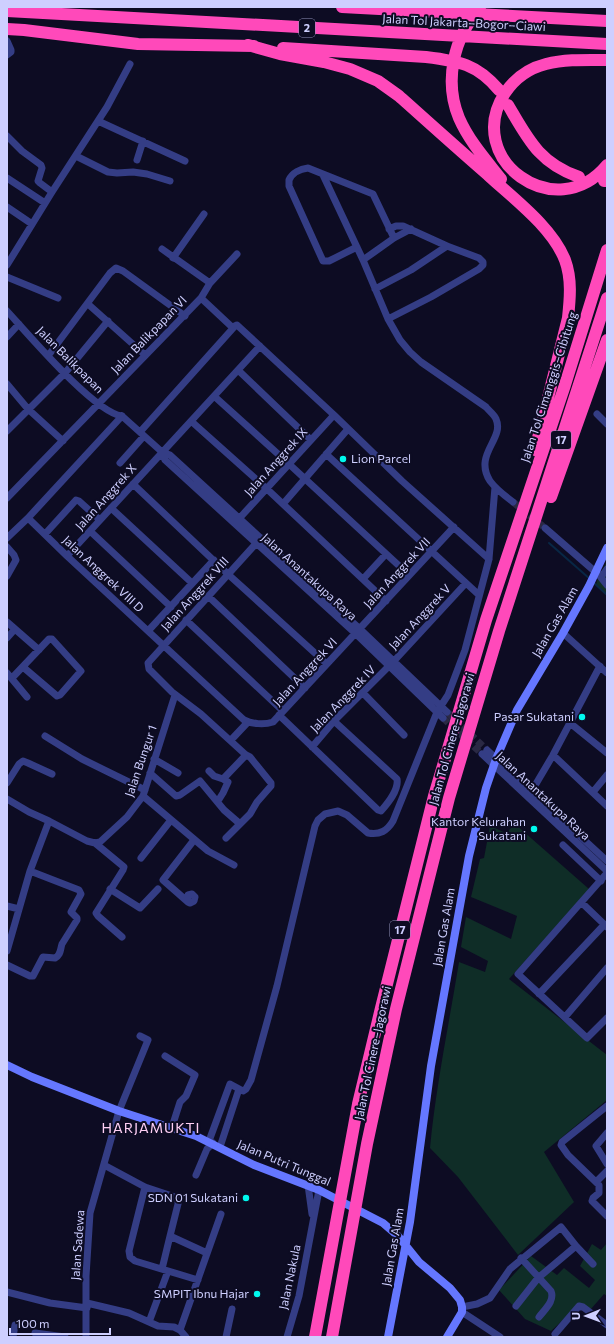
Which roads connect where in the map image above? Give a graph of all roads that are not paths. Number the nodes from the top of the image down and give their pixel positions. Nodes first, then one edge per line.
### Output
1 (342, 7) edge
2 (482, 7) edge
3 (7, 11) edge
4 (607, 20) edge
5 (7, 29) edge
6 (7, 41) edge
7 (607, 44) edge
8 (248, 45) junction
9 (7, 55) edge
10 (607, 60) edge
11 (130, 64) dead end
12 (499, 90) dead end
13 (508, 105) dead end
14 (98, 121) junction
15 (7, 136) edge
16 (143, 141) junction
17 (76, 156) junction
18 (137, 160) dead end
19 (185, 161) dead end
20 (607, 165) edge
21 (323, 175) junction
22 (579, 177) dead end
23 (7, 178) edge
24 (170, 181) dead end
25 (52, 192) junction
26 (45, 203) junction
27 (522, 206) junction
28 (7, 207) edge
29 (204, 214) dead end
30 (32, 224) junction
31 (389, 229) junction
32 (411, 229) junction
33 (394, 238) junction
34 (447, 246) junction
35 (356, 247) junction
36 (162, 250) dead end
37 (607, 250) edge
38 (237, 254) dead end
39 (174, 258) junction
40 (363, 260) junction
41 (7, 265) edge
42 (7, 276) edge
43 (210, 283) junction
44 (375, 288) junction
45 (58, 298) dead end
46 (607, 298) edge
47 (200, 299) junction
48 (88, 304) junction
49 (7, 311) edge
50 (185, 316) junction
51 (12, 317) junction
52 (388, 319) junction
53 (108, 321) junction
54 (7, 323) edge
55 (19, 324) junction
56 (233, 328) junction
57 (7, 337) edge
58 (607, 340) edge
59 (260, 346) junction
60 (145, 355) junction
61 (48, 356) junction
62 (238, 370) junction
63 (64, 373) junction
64 (7, 384) edge
65 (214, 396) junction
66 (98, 404) junction
67 (28, 409) junction
68 (597, 414) dead end
69 (334, 415) junction
70 (122, 416) junction
71 (192, 421) junction
72 (606, 421) edge
73 (348, 429) junction
74 (7, 431) edge
75 (142, 434) junction
76 (311, 440) junction
77 (63, 441) junction
78 (162, 452) junction
79 (326, 454) junction
80 (120, 463) dead end
81 (289, 464) junction
82 (305, 478) junction
83 (133, 484) junction
84 (495, 487) junction
85 (266, 489) junction
86 (7, 498) edge
87 (513, 502) tunnel mouth
88 (283, 504) junction
89 (111, 508) junction
90 (28, 518) junction
91 (100, 520) junction
92 (237, 521) junction
93 (454, 527) junction
94 (545, 528) tunnel mouth
95 (90, 531) junction
96 (516, 531) junction
97 (44, 534) junction
98 (7, 538) edge
99 (258, 541) junction
100 (7, 547) edge
101 (607, 548) edge
102 (431, 551) junction
103 (386, 554) junction
104 (67, 556) junction
105 (214, 560) junction
106 (489, 560) junction
107 (607, 569) edge
108 (228, 574) junction
109 (409, 575) junction
110 (7, 576) edge
111 (363, 579) junction
112 (594, 579) junction
113 (515, 582) junction
114 (192, 583) junction
115 (466, 583) junction
116 (607, 585) edge
117 (479, 595) junction
118 (208, 596) junction
119 (386, 601) junction
120 (171, 607) junction
121 (186, 620) junction
122 (7, 622) edge
123 (15, 629) junction
124 (148, 631) junction
125 (358, 631) junction
126 (563, 633) junction
127 (7, 638) edge
128 (164, 645) junction
129 (40, 650) junction
130 (392, 663) junction
131 (327, 664) junction
132 (600, 666) junction
133 (23, 667) junction
134 (607, 673) edge
135 (10, 675) edge
136 (305, 688) junction
137 (363, 693) junction
138 (175, 695) junction
139 (27, 697) dead end
140 (442, 712) junction
141 (281, 713) junction
142 (334, 721) junction
143 (248, 722) junction
144 (570, 723) junction
145 (404, 735) dead end
146 (45, 736) dead end
147 (231, 740) junction
148 (312, 747) junction
149 (484, 752) tunnel mouth
150 (607, 753) edge
151 (246, 755) junction
152 (553, 755) junction
153 (154, 759) junction
154 (495, 762) junction
155 (209, 771) dead end
156 (150, 773) junction
157 (178, 773) dead end
158 (52, 774) dead end
159 (607, 775) edge
160 (223, 779) junction
161 (7, 783) edge
162 (593, 792) junction
163 (144, 793) junction
164 (530, 794) junction
165 (7, 799) edge
166 (218, 801) junction
167 (607, 806) edge
168 (49, 820) junction
169 (171, 820) junction
170 (239, 823) junction
171 (226, 838) dead end
172 (194, 840) junction
173 (94, 843) junction
174 (563, 845) dead end
175 (141, 858) dead end
176 (607, 861) edge
177 (234, 865) dead end
178 (30, 871) junction
179 (607, 872) edge
180 (601, 881) junction
181 (110, 889) junction
182 (158, 889) dead end
183 (187, 900) dead end
184 (582, 903) junction
185 (7, 906) edge
186 (7, 909) edge
187 (19, 910) junction
188 (606, 926) edge
189 (122, 937) dead end
190 (8, 947) edge
191 (7, 965) edge
192 (607, 968) edge
193 (539, 994) junction
194 (565, 1017) junction
195 (607, 1018) edge
196 (140, 1036) dead end
197 (165, 1056) dead end
198 (7, 1065) edge
199 (239, 1089) junction
200 (606, 1109) edge
201 (119, 1111) junction
202 (172, 1127) junction
203 (607, 1133) edge
204 (214, 1144) junction
205 (607, 1164) edge
206 (104, 1165) junction
207 (607, 1171) edge
208 (196, 1175) dead end
209 (596, 1182) junction
210 (308, 1185) junction
211 (145, 1187) junction
212 (323, 1191) junction
213 (221, 1214) dead end
214 (607, 1216) edge
215 (313, 1220) junction
216 (170, 1236) junction
217 (406, 1245) junction
218 (576, 1246) junction
219 (207, 1253) junction
220 (521, 1258) junction
221 (593, 1264) dead end
222 (165, 1270) junction
223 (538, 1278) junction
224 (198, 1280) junction
225 (7, 1292) edge
226 (87, 1306) junction
227 (516, 1306) dead end
228 (232, 1309) dead end
229 (462, 1309) junction
230 (539, 1317) dead end
231 (149, 1322) junction
232 (15, 1325) dead end
233 (607, 1325) edge
234 (180, 1330) junction
235 (35, 1333) dead end
236 (555, 1334) dead end
237 (13, 1337) edge
238 (65, 1337) edge
239 (86, 1337) edge
240 (186, 1337) edge
241 (226, 1337) edge
242 (287, 1337) edge
243 (315, 1337) edge
244 (332, 1337) edge
245 (388, 1337) edge
246 (447, 1337) edge
247 (500, 1337) edge

1 - 4 highway, Jalan Tol Jakarta–Bogor–Ciawi
2 - 27 highway
3 - 7 highway, Jalan Tol Jakarta–Bogor–Ciawi / 2
5 - 8 highway
6 - 9 street
8 - 12 highway
8 - 27 highway
10 - 20 highway
11 - 14 street
13 - 22 highway
14 - 16 street
14 - 17 street
15 - 25 street
16 - 18 street
16 - 19 street
17 - 24 street
17 - 25 street
21 - 31 street
21 - 35 street
21 - 35 street
23 - 26 street
25 - 26 street
26 - 30 street
27 - 96 highway
28 - 30 street
29 - 39 street
30 - 41 street
31 - 32 street
31 - 33 street
32 - 33 street
32 - 34 street
33 - 40 street
34 - 44 street
34 - 52 street
35 - 40 street
36 - 39 street
37 - 96 highway, Jalan Tol Cimanggis–Cibitung / 17
38 - 43 street, Jalan Balikpapan VI
39 - 43 street
40 - 44 street
42 - 45 street
43 - 47 street, Jalan Balikpapan VI
44 - 52 street
46 - 113 highway, Jalan Tol Cinere–Jagorawi / 17
47 - 50 street, Jalan Balikpapan VI
47 - 56 street
48 - 50 street
48 - 53 street
48 - 61 street
49 - 51 street, Jalan Balikpapan
50 - 60 street, Jalan Balikpapan VI
51 - 54 street
51 - 55 street, Jalan Balikpapan
52 - 84 street
53 - 60 street
53 - 63 street
55 - 57 street
55 - 61 street, Jalan Balikpapan
56 - 59 street
56 - 75 street
58 - 113 highway
59 - 62 street, Jalan Anggrek X
59 - 69 street
60 - 66 street, Jalan Balikpapan VI
61 - 63 street, Jalan Balikpapan
62 - 65 street, Jalan Anggrek X
62 - 76 street
63 - 66 street, Jalan Balikpapan
63 - 67 street
64 - 67 street
65 - 71 street, Jalan Anggrek X
65 - 81 street
66 - 70 street, Jalan Balikpapan
66 - 77 street, Jalan Balikpapan VI
67 - 74 street
67 - 77 street
68 - 72 street
69 - 73 street
69 - 76 street, Jalan Anggrek IX
70 - 75 street, Jalan Anantakupa Raya
70 - 90 street
71 - 78 street, Jalan Anggrek X
71 - 85 street
73 - 79 street
73 - 93 street
75 - 78 street, Jalan Anantakupa Raya
75 - 80 street
76 - 81 street, Jalan Anggrek IX
77 - 86 street, Jalan Balikpapan VI
78 - 83 street, Jalan Anggrek X
78 - 92 street, Jalan Anantakupa Raya
79 - 82 street
79 - 102 street
81 - 82 street
81 - 85 street, Jalan Anggrek IX
82 - 88 street
82 - 103 street
83 - 89 street, Jalan Anggrek X
83 - 105 street
84 - 87 street
84 - 106 street
85 - 88 street
85 - 92 street, Jalan Anggrek IX
88 - 111 street
89 - 91 street, Jalan Anggrek X
89 - 114 street
90 - 97 street, Jalan Anggrek VIII D
90 - 98 street
91 - 95 street, Jalan Anggrek X
91 - 97 street
92 - 99 street, Jalan Anantakupa Raya
93 - 102 street, Jalan Anggrek VII
93 - 106 street
94 - 112 street
95 - 104 street, Jalan Anggrek X
95 - 120 street
96 - 243 highway, Jalan Tol Cinere–Jagorawi / 17
97 - 104 street, Jalan Anggrek VIII D
99 - 108 street, Jalan Anggrek VIII
99 - 125 street, Jalan Anantakupa Raya
100 - 110 street
101 - 112 street, Jalan Gas Alam
102 - 109 street, Jalan Anggrek VII
102 - 115 street
103 - 109 street
103 - 111 street
104 - 124 street, Jalan Anggrek VIII D
105 - 108 street
105 - 114 street
106 - 117 street
107 - 112 street
108 - 118 street, Jalan Anggrek VIII
108 - 131 street
109 - 119 street, Jalan Anggrek VII
111 - 119 street
112 - 116 street
112 - 126 street, Jalan Gas Alam
113 - 244 highway, Jalan Tol Cinere–Jagorawi / 17
114 - 120 street
115 - 117 street
115 - 130 street, Jalan Anggrek V
117 - 140 street
118 - 121 street, Jalan Anggrek VIII
118 - 136 street
119 - 125 street, Jalan Anggrek VII
120 - 124 street
121 - 128 street, Jalan Anggrek VIII
121 - 141 street
122 - 123 street
123 - 127 street
123 - 129 street
124 - 128 street, Jalan Anggrek VIII D
125 - 130 street, Jalan Anantakupa Raya
125 - 131 street, Jalan Anggrek VI
126 - 132 street
126 - 154 street, Jalan Gas Alam
128 - 138 street, Jalan Anggrek VIII
128 - 143 street, Jalan Anggrek VIII D
129 - 133 street
129 - 133 street
130 - 137 street, Jalan Anggrek IV
130 - 140 street, Jalan Anantakupa Raya
131 - 136 street, Jalan Anggrek VI
132 - 134 street
132 - 144 street
133 - 135 street
135 - 139 street
136 - 141 street, Jalan Anggrek VI
137 - 142 street, Jalan Anggrek IV
137 - 145 street
138 - 147 street
138 - 153 street, Jalan Bungur 1
140 - 199 street
141 - 143 street, Jalan Anggrek VI
141 - 148 street
142 - 148 street, Jalan Anggrek IV
142 - 148 street
143 - 147 street
144 - 150 street
144 - 152 street
146 - 163 street
147 - 151 street
149 - 154 street, Jalan Anantakupa Raya
151 - 160 street
151 - 170 street
152 - 162 street
152 - 164 street
153 - 156 street, Jalan Bungur 1
153 - 157 street
154 - 164 street, Jalan Anantakupa Raya
154 - 217 street, Jalan Gas Alam
155 - 160 street
156 - 163 street, Jalan Bungur 1
156 - 166 street
158 - 161 street
159 - 162 street
160 - 166 street
162 - 167 street
163 - 169 street
163 - 173 street, Jalan Bungur 1
164 - 176 street, Jalan Anantakupa Raya
164 - 179 street, Jalan Anantakupa Raya
165 - 168 street
166 - 170 street
168 - 173 street
168 - 178 street
169 - 172 street
169 - 175 street
170 - 171 street
172 - 177 street
172 - 183 street
173 - 181 street
174 - 180 street
178 - 187 street
178 - 191 street
179 - 180 street
180 - 184 street
181 - 182 street
181 - 189 street
184 - 188 street
184 - 193 street
185 - 187 street
186 - 187 street
187 - 190 street
188 - 193 street
192 - 194 street
193 - 194 street
194 - 195 street
196 - 201 street, Jalan Sadewa
197 - 202 street
198 - 201 street, Jalan Putri Tunggal
199 - 204 street
199 - 204 street
200 - 209 street
201 - 202 street, Jalan Putri Tunggal
201 - 206 street, Jalan Sadewa
202 - 204 street, Jalan Putri Tunggal
203 - 205 street
204 - 208 street
204 - 210 street, Jalan Putri Tunggal
206 - 211 street
206 - 226 street, Jalan Sadewa
207 - 209 street
209 - 214 street
210 - 212 street, Jalan Putri Tunggal
210 - 215 street, Jalan Nakula
211 - 216 street
211 - 222 street
212 - 215 street, Jalan Nakula
212 - 217 street, Jalan Putri Tunggal
213 - 219 street
215 - 242 street, Jalan Nakula
216 - 219 street
216 - 222 street
217 - 229 street, Jalan Putri Tunggal
217 - 245 street, Jalan Gas Alam
218 - 220 street
218 - 221 street
218 - 223 street
219 - 224 street
220 - 223 street
220 - 229 street
222 - 224 street
222 - 231 street
223 - 227 street
223 - 230 street
224 - 234 street
225 - 226 street
226 - 231 street
226 - 239 street, Jalan Sadewa
228 - 241 street
229 - 246 street
229 - 247 street
231 - 234 street
232 - 237 street
233 - 236 street
234 - 240 street
235 - 238 street

